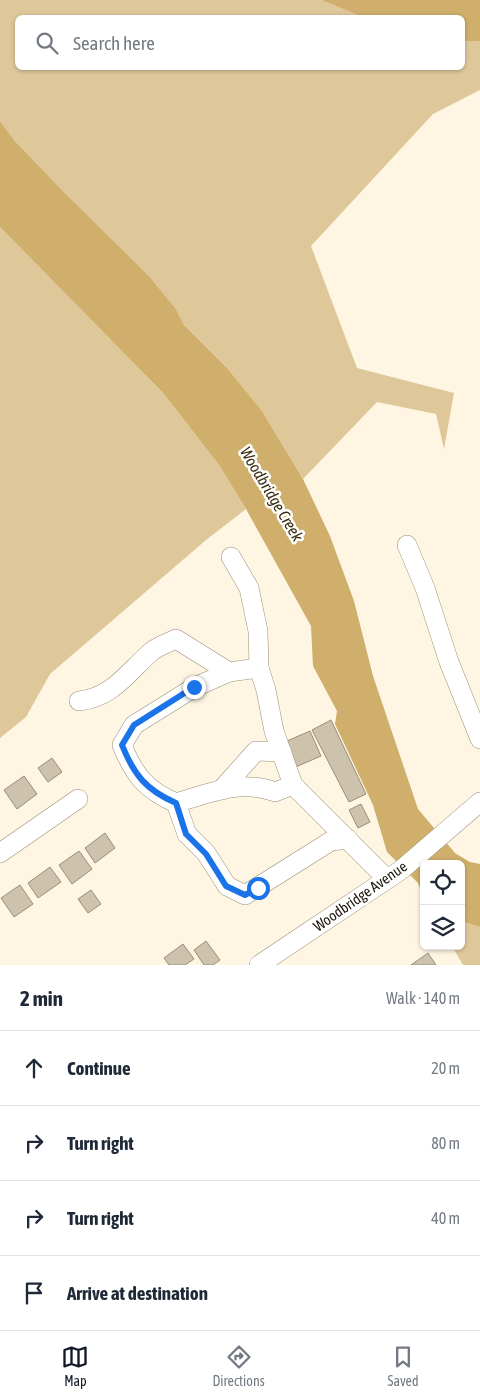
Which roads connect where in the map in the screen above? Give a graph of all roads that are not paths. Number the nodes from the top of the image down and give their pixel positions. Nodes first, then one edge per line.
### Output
1 (407, 545) dead end
2 (231, 557) dead end
3 (258, 668) junction
4 (229, 672) junction
5 (79, 701) dead end
6 (480, 739) edge
7 (282, 752) junction
8 (293, 785) junction
9 (222, 789) junction
10 (78, 798) dead end
11 (480, 802) edge
12 (176, 803) junction
13 (348, 840) junction
14 (0, 853) edge
15 (394, 875) junction
16 (259, 965) edge

1 - 6 street
2 - 3 street
3 - 4 street
3 - 7 street
4 - 5 street
4 - 12 street
7 - 8 street
7 - 9 street
8 - 9 street
8 - 13 street
9 - 12 street
10 - 14 street
11 - 15 street, Woodbridge Avenue
12 - 13 street
13 - 15 street
15 - 16 street, Woodbridge Avenue

